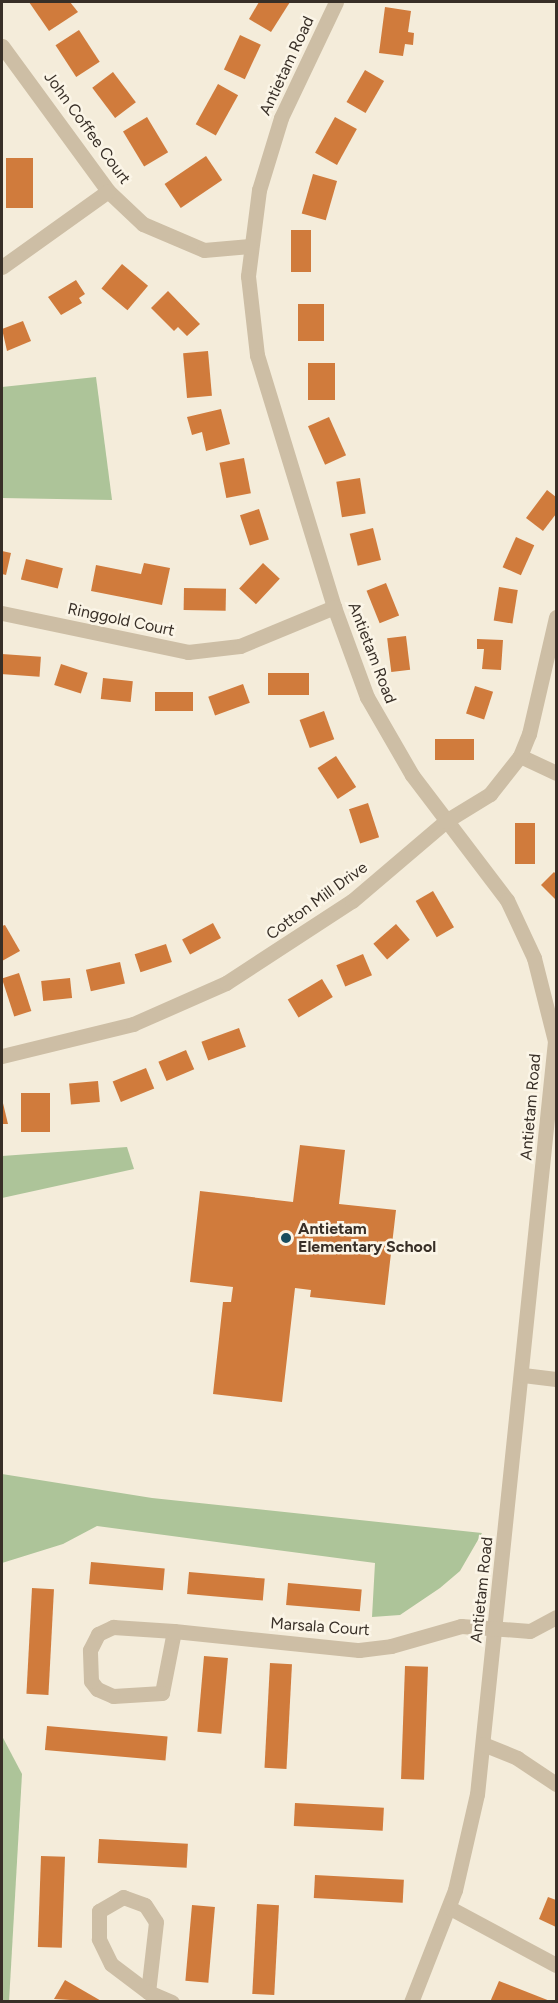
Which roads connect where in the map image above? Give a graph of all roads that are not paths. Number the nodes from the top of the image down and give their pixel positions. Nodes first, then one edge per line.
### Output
1 (336, 2) edge
2 (2, 46) edge
3 (108, 191) junction
4 (250, 246) junction
5 (2, 267) edge
6 (334, 607) junction
7 (2, 613) edge
8 (556, 617) edge
9 (520, 756) junction
10 (556, 773) edge
11 (446, 821) junction
12 (554, 1017) edge
13 (2, 1056) edge
14 (523, 1375) junction
15 (556, 1380) edge
16 (556, 1617) edge
17 (496, 1629) junction
18 (174, 1631) junction
19 (483, 1744) junction
20 (556, 1784) edge
21 (450, 1908) junction
22 (556, 1965) edge
23 (148, 1992) junction
24 (172, 2001) edge
25 (411, 2001) edge

1 - 4 street, Antietam Road
2 - 3 street, John Coffee Court
3 - 4 street, John Coffee Court
3 - 5 street
4 - 6 street, Antietam Road
6 - 7 street, Ringgold Court
6 - 11 street, Antietam Road
8 - 9 street, Cotton Mill Drive
9 - 10 street
9 - 11 street, Cotton Mill Drive
11 - 12 street, Antietam Road
11 - 13 street, Cotton Mill Drive
12 - 14 street, Antietam Road
14 - 15 street
14 - 17 street, Antietam Road
16 - 17 street, Marsala Court
17 - 18 street, Marsala Court
17 - 19 street, Antietam Road
18 - 18 street, Marsala Court
19 - 20 street
19 - 21 street, Antietam Road
21 - 22 street
21 - 25 street, Antietam Road
23 - 23 street
23 - 24 street

